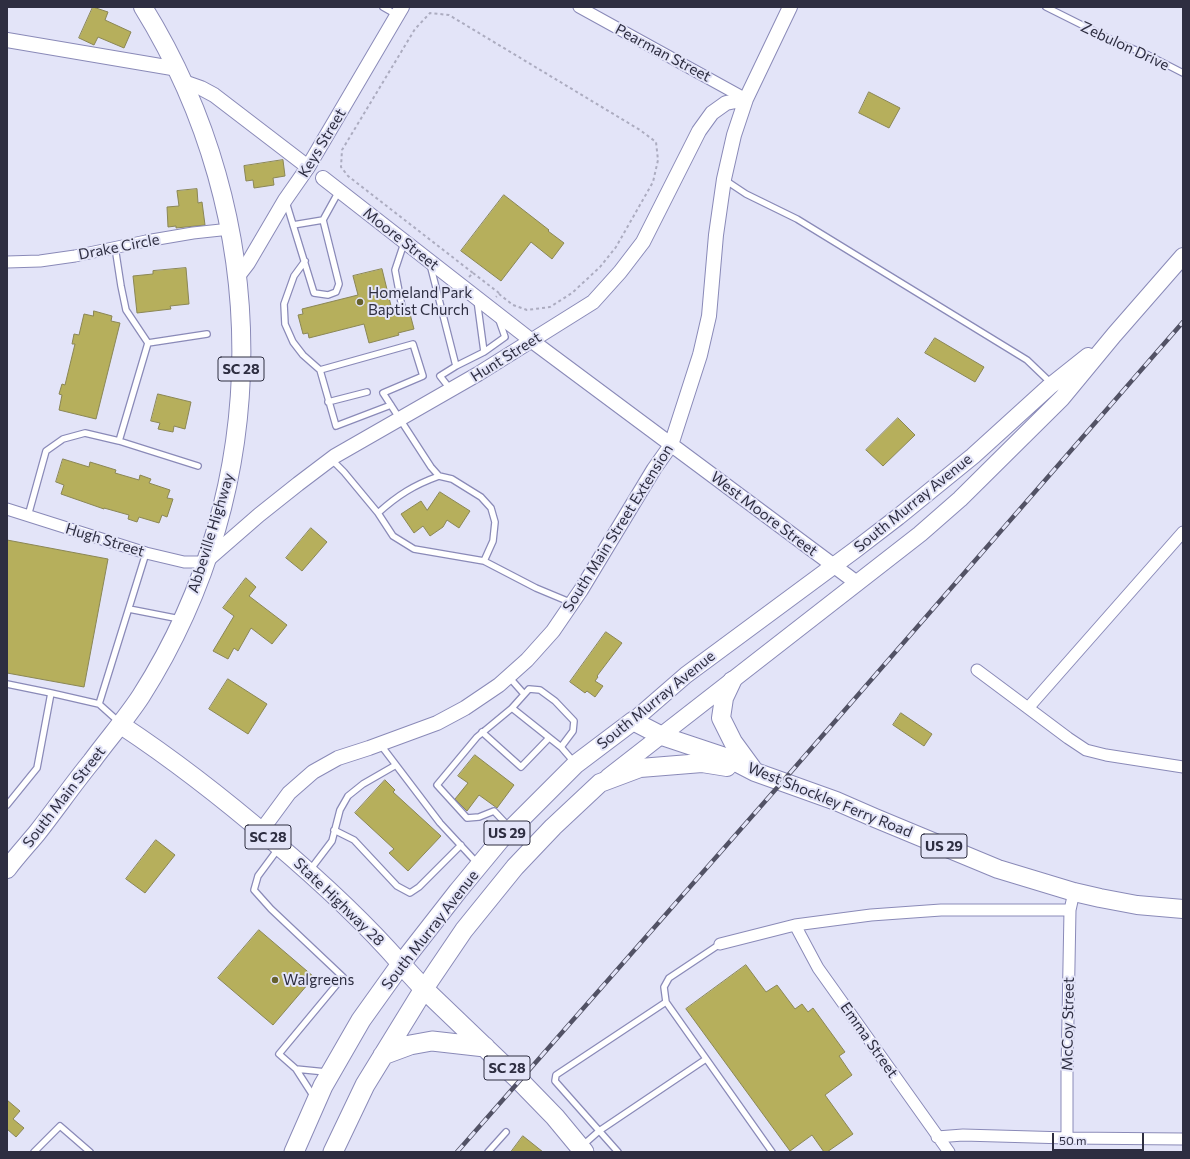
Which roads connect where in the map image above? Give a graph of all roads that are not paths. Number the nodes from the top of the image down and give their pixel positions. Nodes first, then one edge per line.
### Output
1 (143, 7) edge
2 (383, 7) edge
3 (579, 7) edge
4 (790, 7) edge
5 (1046, 7) edge
6 (400, 11) edge
7 (7, 40) edge
8 (1183, 73) edge
9 (181, 76) junction
10 (746, 99) junction
11 (308, 167) junction
12 (323, 178) dead end
13 (724, 179) junction
14 (339, 191) junction
15 (286, 200) junction
16 (323, 220) junction
17 (293, 225) junction
18 (230, 229) junction
19 (404, 242) junction
20 (115, 247) junction
21 (1183, 256) edge
22 (304, 261) junction
23 (429, 261) junction
24 (7, 262) edge
25 (238, 276) junction
26 (487, 306) junction
27 (402, 307) dead end
28 (207, 334) dead end
29 (1114, 335) junction
30 (532, 341) junction
31 (148, 343) junction
32 (484, 352) junction
33 (456, 366) junction
34 (320, 370) junction
35 (1053, 384) junction
36 (451, 390) junction
37 (367, 392) dead end
38 (328, 402) junction
39 (391, 405) junction
40 (400, 418) junction
41 (119, 441) junction
42 (671, 445) junction
43 (331, 459) junction
44 (198, 466) dead end
45 (439, 476) junction
46 (7, 509) edge
47 (378, 513) junction
48 (28, 516) junction
49 (1183, 532) edge
50 (146, 553) junction
51 (484, 561) junction
52 (205, 562) junction
53 (833, 567) junction
54 (857, 583) junction
55 (573, 603) junction
56 (129, 609) junction
57 (183, 620) junction
58 (977, 670) dead end
59 (508, 677) junction
60 (732, 681) junction
61 (7, 684) edge
62 (51, 693) junction
63 (524, 694) junction
64 (99, 704) junction
65 (512, 708) junction
66 (1028, 708) junction
67 (633, 721) junction
68 (121, 725) junction
69 (482, 732) junction
70 (662, 736) junction
71 (549, 738) junction
72 (380, 744) junction
73 (561, 747) junction
74 (576, 764) junction
75 (396, 765) junction
76 (1183, 767) edge
77 (755, 772) junction
78 (600, 783) junction
79 (7, 805) edge
80 (511, 829) junction
81 (334, 830) junction
82 (261, 831) junction
83 (461, 845) junction
84 (280, 847) junction
85 (480, 865) junction
86 (7, 869) edge
87 (309, 872) junction
88 (1074, 892) junction
89 (1070, 910) junction
90 (1183, 910) edge
91 (795, 925) junction
92 (720, 944) joint
93 (401, 964) junction
94 (424, 989) junction
95 (666, 1002) junction
96 (485, 1047) junction
97 (383, 1055) junction
98 (706, 1059) junction
99 (296, 1069) junction
100 (331, 1073) junction
101 (316, 1100) junction
102 (599, 1131) junction
103 (506, 1132) dead end
104 (937, 1137) junction
105 (1067, 1138) junction
106 (1183, 1139) edge
107 (582, 1150) edge
108 (34, 1152) edge
109 (90, 1152) edge
110 (294, 1152) edge
111 (333, 1152) edge
112 (488, 1152) edge
113 (618, 1152) edge
114 (772, 1152) edge
115 (949, 1152) edge

1 - 9 main road, Abbeville Highway / SC 28
2 - 6 lane
3 - 10 street, Pearman Street
4 - 10 street, South Main Street Extension
5 - 8 lane, Zebulon Drive
6 - 11 street, Keys Street
7 - 9 street
9 - 11 street
9 - 18 main road, Abbeville Highway / SC 28
10 - 13 street, South Main Street Extension
10 - 30 street, Hunt Street
11 - 15 street, Keys Street
12 - 14 street, Moore Street
13 - 35 lane
13 - 42 street, South Main Street Extension
14 - 16 lane
14 - 19 street, Moore Street
15 - 17 lane
15 - 25 street, Keys Street
16 - 17 lane
16 - 22 lane
17 - 22 lane
18 - 20 street, Drake Circle
18 - 25 main road, Abbeville Highway / SC 28
19 - 23 street, Moore Street
19 - 27 lane
20 - 24 street, Drake Circle
20 - 31 lane
21 - 29 main road, South Murray Avenue
22 - 34 lane
23 - 26 street, Moore Street
23 - 33 lane
25 - 52 main road, Abbeville Highway / SC 28
26 - 30 street, Moore Street
26 - 32 lane
26 - 32 lane
28 - 31 lane
29 - 35 main road, South Murray Avenue
29 - 54 main road, South Murray Avenue
30 - 36 street, Hunt Street
30 - 42 street, Moore Street
31 - 41 lane
32 - 33 lane
33 - 36 lane
34 - 38 lane
34 - 39 lane
35 - 53 main road, South Murray Avenue
36 - 40 street, Hunt Street
37 - 38 lane
38 - 39 lane
39 - 40 lane
40 - 43 street, Hunt Street
40 - 45 lane
41 - 44 lane
41 - 48 lane
42 - 53 street, West Moore Street
42 - 55 street, South Main Street Extension
43 - 47 lane
43 - 52 street, Hunt Street
45 - 47 lane
45 - 51 lane
46 - 48 street, Hugh Street
47 - 51 lane
48 - 50 street, Hugh Street
49 - 66 street
50 - 52 street, Hugh Street
50 - 56 lane
51 - 55 lane
52 - 57 main road, Abbeville Highway / SC 28
53 - 54 street, West Moore Street
53 - 67 main road, South Murray Avenue
54 - 60 main road, South Murray Avenue
55 - 59 street, South Main Street Extension
56 - 57 lane
56 - 64 lane
57 - 68 main road, Abbeville Highway / SC 28
58 - 66 street
59 - 63 lane
59 - 72 street, South Main Street Extension
60 - 70 main road, South Murray Avenue
60 - 77 main road
61 - 62 lane
62 - 64 lane
62 - 79 lane
63 - 65 lane
63 - 73 lane
64 - 68 lane
65 - 69 lane
65 - 71 lane
66 - 76 street
67 - 70 main road, West Shockley Ferry Road / US 29
67 - 74 main road, South Murray Avenue / US 29
68 - 82 main road, State Highway 28 / SC 28
68 - 86 main road, South Main Street
69 - 71 lane
69 - 80 lane
70 - 77 main road, West Shockley Ferry Road / US 29
70 - 78 main road, South Murray Avenue
71 - 73 lane
72 - 75 lane
72 - 82 street, South Main Street Extension
73 - 74 lane
74 - 80 main road, South Murray Avenue / US 29
75 - 81 lane
75 - 83 lane
77 - 78 main road, US 29
77 - 88 main road, West Shockley Ferry Road / US 29
78 - 94 main road, South Murray Avenue / US 29
80 - 85 main road, South Murray Avenue / US 29
81 - 83 lane
81 - 87 lane
82 - 84 main road, State Highway 28 / SC 28
83 - 85 lane
84 - 87 main road, State Highway 28 / SC 28
84 - 99 lane
85 - 93 main road, South Murray Avenue / US 29
87 - 93 main road, State Highway 28 / SC 28
88 - 89 street
88 - 90 main road, West Shockley Ferry Road / US 29
89 - 91 street
89 - 105 street, McCoy Street
91 - 92 street
91 - 104 street, Emma Street
92 - 95 lane
93 - 94 highway, SC 28
93 - 100 highway, South Murray Avenue / US 29
94 - 96 highway, SC 28
94 - 97 highway, South Murray Avenue / US 29
95 - 98 lane
95 - 102 lane
96 - 97 highway
96 - 107 highway, SC 28
97 - 111 highway, South Murray Avenue / US 29
98 - 102 lane
98 - 114 lane
99 - 100 lane
99 - 101 lane
100 - 101 highway, South Murray Avenue / US 29
101 - 110 highway, South Murray Avenue / US 29
102 - 107 lane
102 - 113 lane
103 - 112 lane
104 - 105 street
104 - 115 street, Emma Street
105 - 106 street
108 - 109 lane

